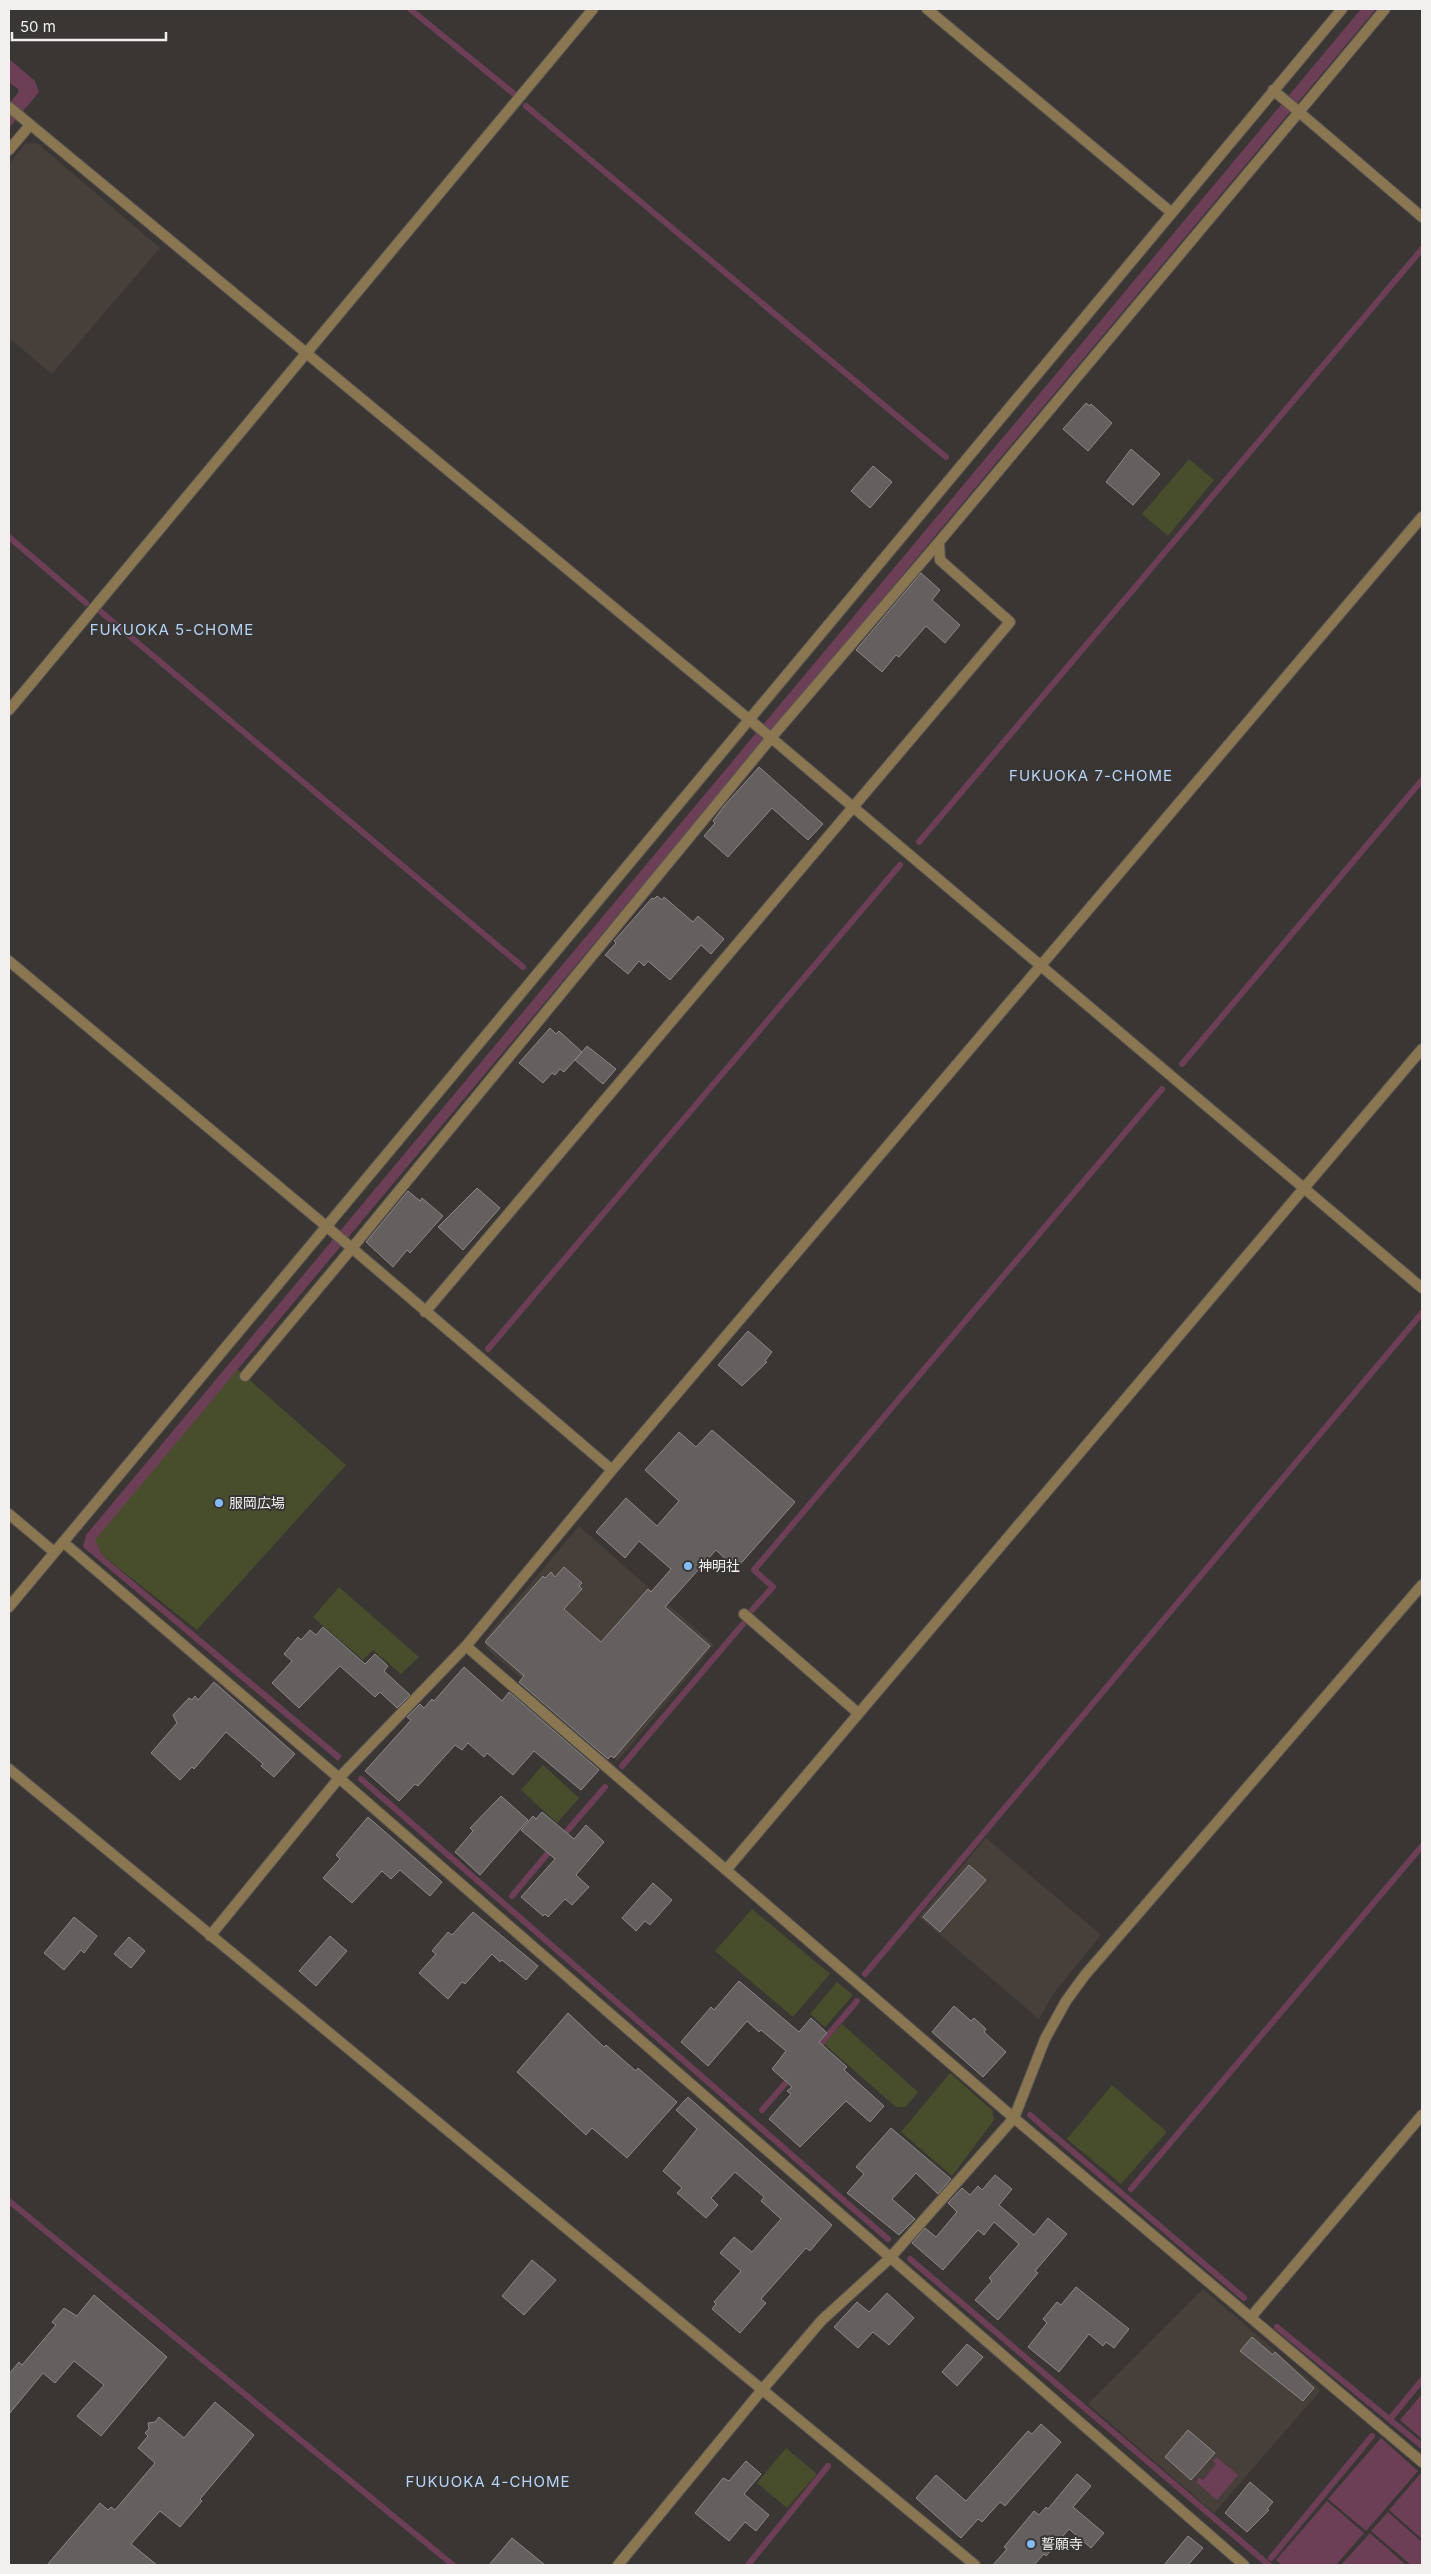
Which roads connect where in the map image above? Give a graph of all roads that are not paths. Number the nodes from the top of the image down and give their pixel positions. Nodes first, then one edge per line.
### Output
1 (593, 9) edge
2 (927, 9) edge
3 (1342, 9) edge
4 (1385, 9) edge
5 (1273, 90) junction
6 (9, 107) edge
7 (1299, 112) junction
8 (26, 122) junction
9 (9, 150) edge
10 (1172, 213) junction
11 (1422, 217) edge
12 (306, 352) junction
13 (1422, 518) edge
14 (939, 542) junction
15 (9, 710) edge
16 (749, 719) junction
17 (770, 737) junction
18 (853, 807) junction
19 (9, 961) edge
20 (1041, 966) junction
21 (1422, 1049) edge
22 (1304, 1188) junction
23 (326, 1226) junction
24 (352, 1248) junction
25 (1422, 1288) edge
26 (425, 1312) junction
27 (245, 1376) dead end
28 (612, 1470) junction
29 (9, 1514) edge
30 (63, 1542) junction
31 (54, 1552) junction
32 (1422, 1585) edge
33 (9, 1607) edge
34 (744, 1614) dead end
35 (466, 1646) junction
36 (858, 1713) junction
37 (9, 1769) edge
38 (339, 1778) junction
39 (726, 1870) junction
40 (210, 1936) junction
41 (1422, 2115) edge
42 (1014, 2118) junction
43 (889, 2259) junction
44 (1251, 2317) junction
45 (761, 2391) junction
46 (1422, 2462) edge
47 (618, 2565) edge
48 (974, 2565) edge
49 (1244, 2565) edge

1 - 12 street
2 - 10 street
3 - 5 street
4 - 7 street
5 - 7 street
5 - 10 street
6 - 8 street
7 - 11 street
7 - 14 street
8 - 9 street
8 - 12 street
10 - 16 street
12 - 15 street
12 - 16 street
13 - 20 street
14 - 17 street
14 - 18 street
16 - 17 street
16 - 23 street
17 - 18 street
17 - 24 street
18 - 20 street
18 - 26 street
19 - 23 street
20 - 22 street
20 - 28 street
21 - 22 street
22 - 25 street
22 - 36 street
23 - 24 street
23 - 30 street
24 - 26 street
24 - 27 street
26 - 28 street
28 - 35 street
29 - 31 street
30 - 31 street
30 - 38 street
31 - 33 street
32 - 42 street
34 - 36 street
35 - 38 street
35 - 39 street
36 - 39 street
37 - 40 street
38 - 40 street
38 - 43 street
39 - 42 street
40 - 45 street
41 - 44 street
42 - 43 street
42 - 44 street
43 - 45 street
43 - 49 street
44 - 46 street
45 - 47 street
45 - 48 street

